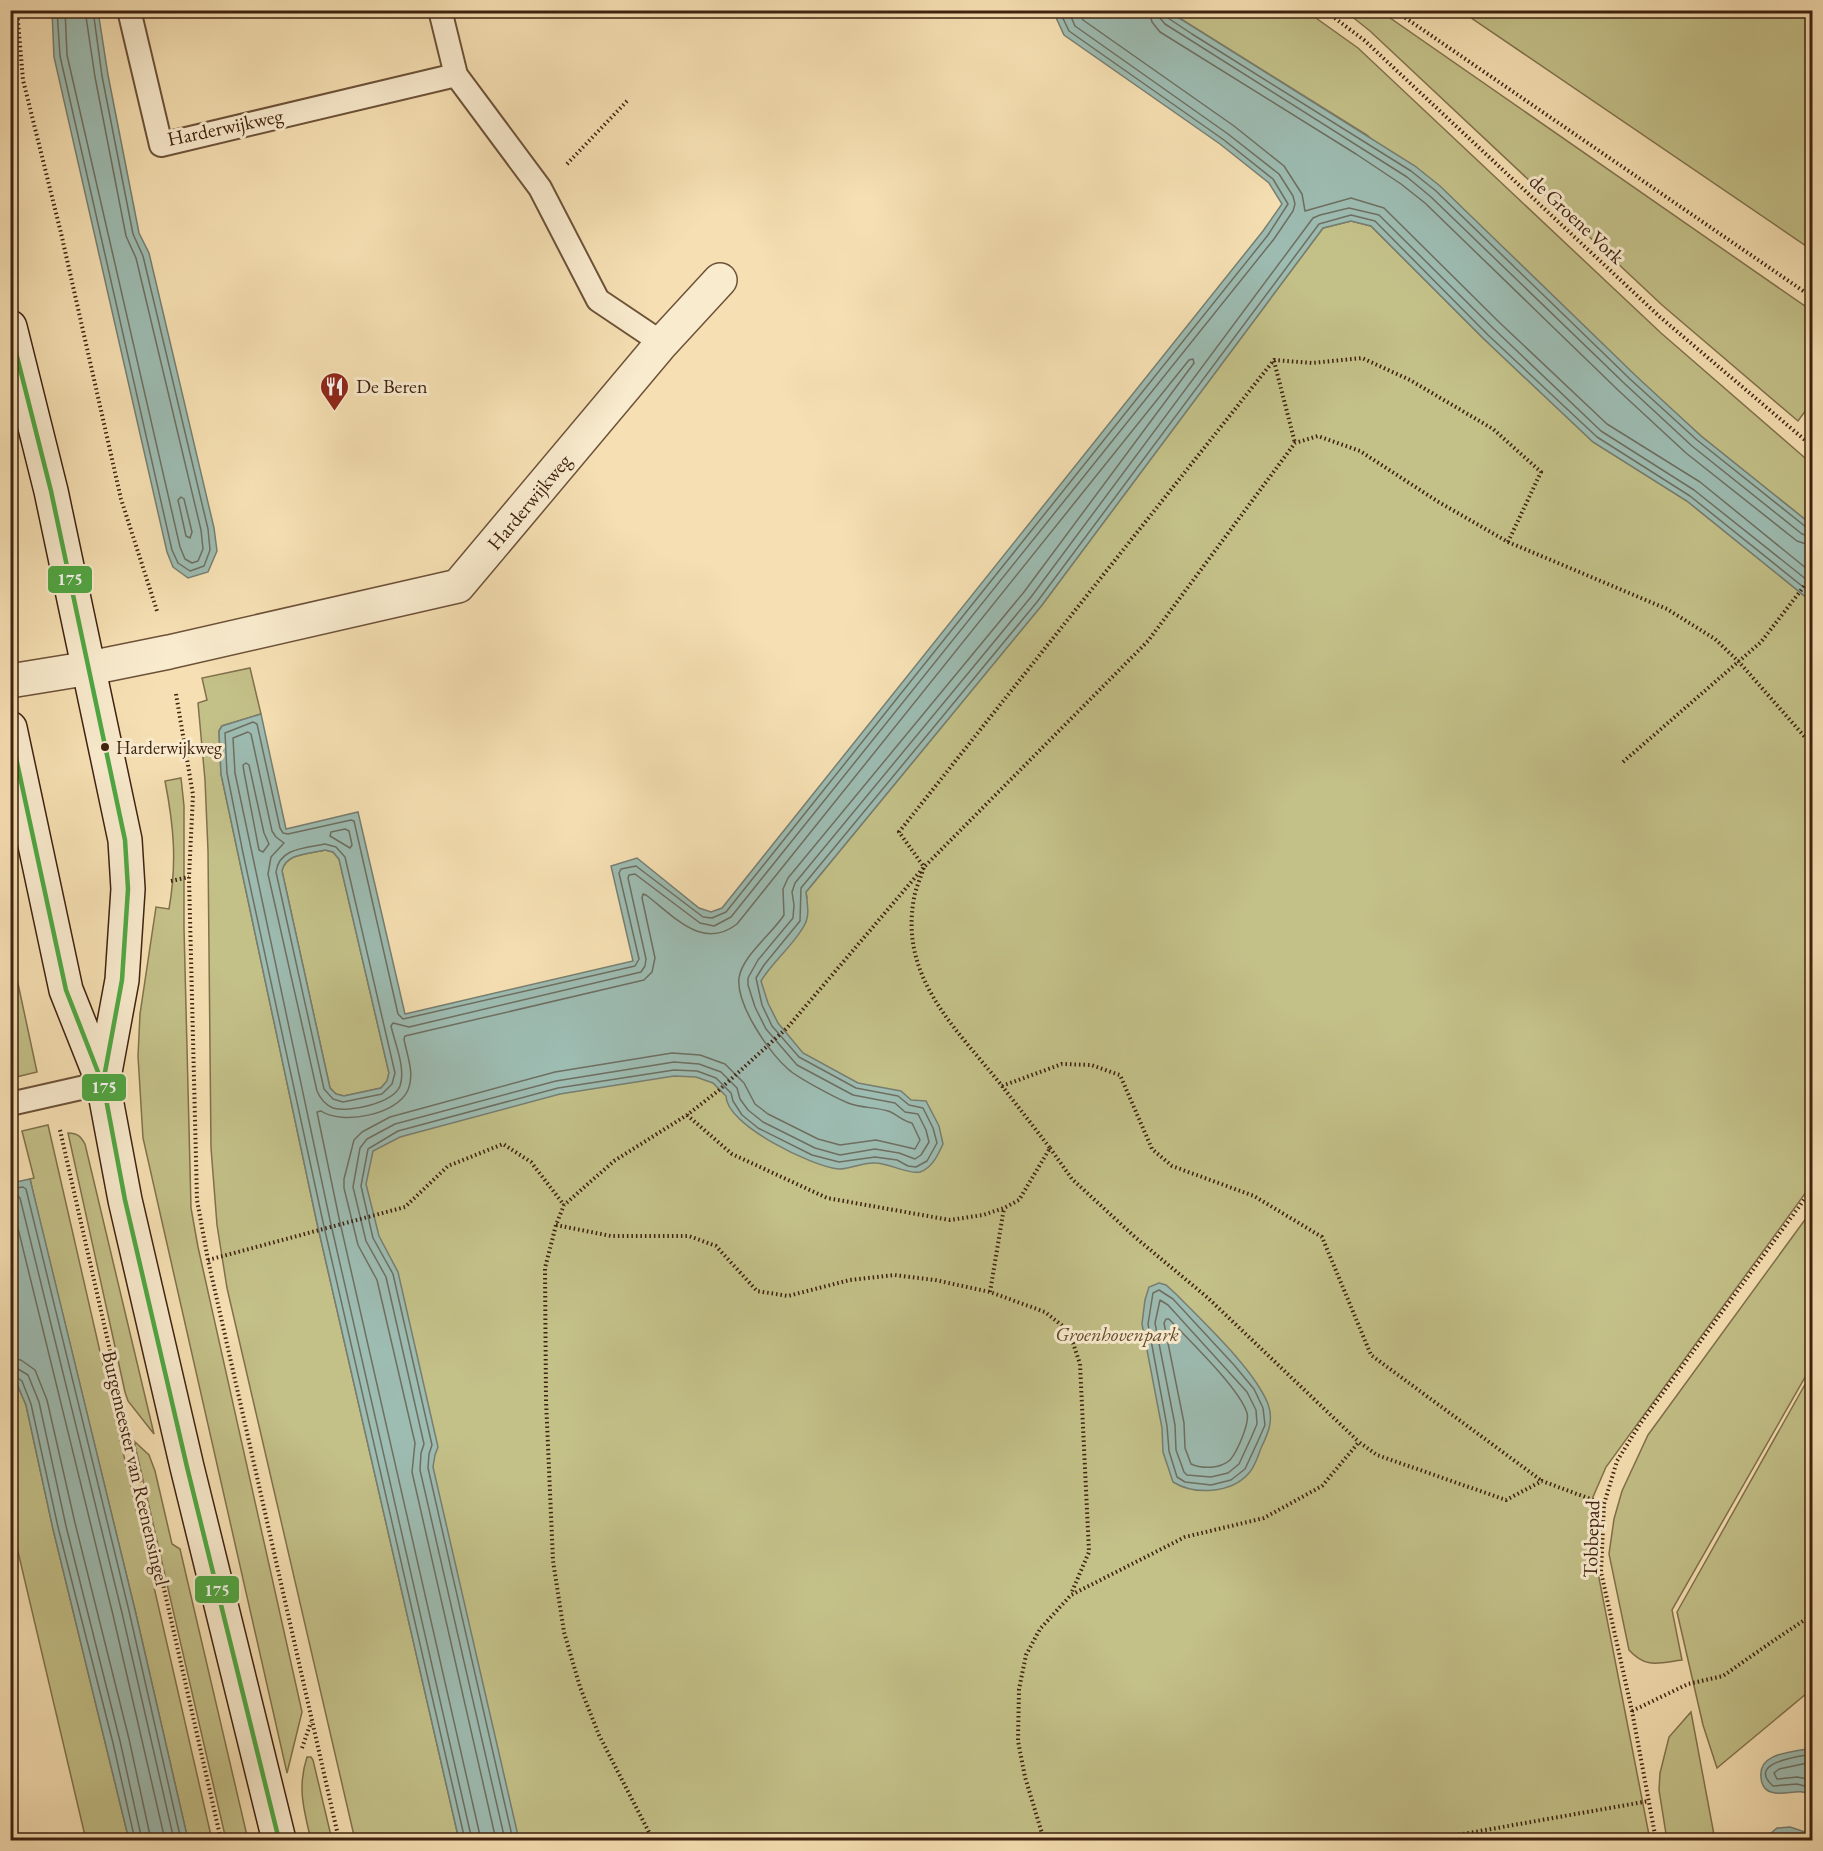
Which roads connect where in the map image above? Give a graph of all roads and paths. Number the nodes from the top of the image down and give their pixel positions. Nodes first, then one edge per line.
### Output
1 (129, 10) edge
2 (440, 10) edge
3 (1324, 10) edge
4 (1394, 10) edge
5 (456, 75) junction
6 (627, 102) dead end
7 (540, 188) junction
8 (720, 279) dead end
9 (1812, 297) edge
10 (10, 327) edge
11 (662, 343) junction
12 (1274, 360) junction
13 (1295, 443) junction
14 (1812, 446) edge
15 (1508, 542) junction
16 (1812, 576) edge
17 (1739, 662) junction
18 (90, 669) junction
19 (10, 681) edge
20 (10, 728) edge
21 (1812, 745) edge
22 (1623, 762) dead end
23 (924, 867) junction
24 (104, 1083) junction
25 (1002, 1086) junction
26 (52, 1095) junction
27 (10, 1104) edge
28 (687, 1115) junction
29 (1050, 1148) junction
30 (1812, 1189) edge
31 (564, 1205) junction
32 (1004, 1208) junction
33 (556, 1225) junction
34 (208, 1260) dead end
35 (990, 1292) junction
36 (1359, 1442) junction
37 (1542, 1481) junction
38 (1604, 1504) junction
39 (1071, 1595) junction
40 (1812, 1615) edge
41 (1632, 1712) junction
42 (312, 1721) dead end
43 (1649, 1801) junction
44 (221, 1840) edge
45 (279, 1840) edge
46 (339, 1840) edge
47 (653, 1840) edge
48 (1044, 1840) edge
49 (1414, 1840) edge
50 (1656, 1840) edge

1 - 5 lane, Harderwijkweg
2 - 5 lane
3 - 14 path, de Groene Vork
4 - 9 path
5 - 7 lane
6 - 7 path
7 - 11 lane
8 - 11 main road, Harderwijkweg
10 - 18 main road
11 - 18 main road, Harderwijkweg
12 - 13 path
12 - 15 path
12 - 23 path
13 - 15 path
13 - 23 path
15 - 17 path
16 - 17 path
17 - 21 path
17 - 22 path
18 - 19 main road, Harderwijkweg
18 - 24 main road
20 - 24 main road
23 - 25 path
23 - 28 path
24 - 26 lane
24 - 45 main road
25 - 29 path
25 - 37 path
26 - 27 lane
26 - 44 path, Burgemeester van Reenensingel
28 - 31 path
28 - 32 path
29 - 32 path
29 - 36 path
30 - 38 path, Tobbepad
31 - 33 path
31 - 34 path
32 - 35 path
33 - 35 path
33 - 47 path
35 - 39 path
36 - 37 path
36 - 39 path
37 - 38 path
38 - 41 path, Tobbepad
39 - 48 path
40 - 41 path
41 - 43 path, Tobbepad
42 - 46 path
43 - 49 path
43 - 50 path, Tobbepad

